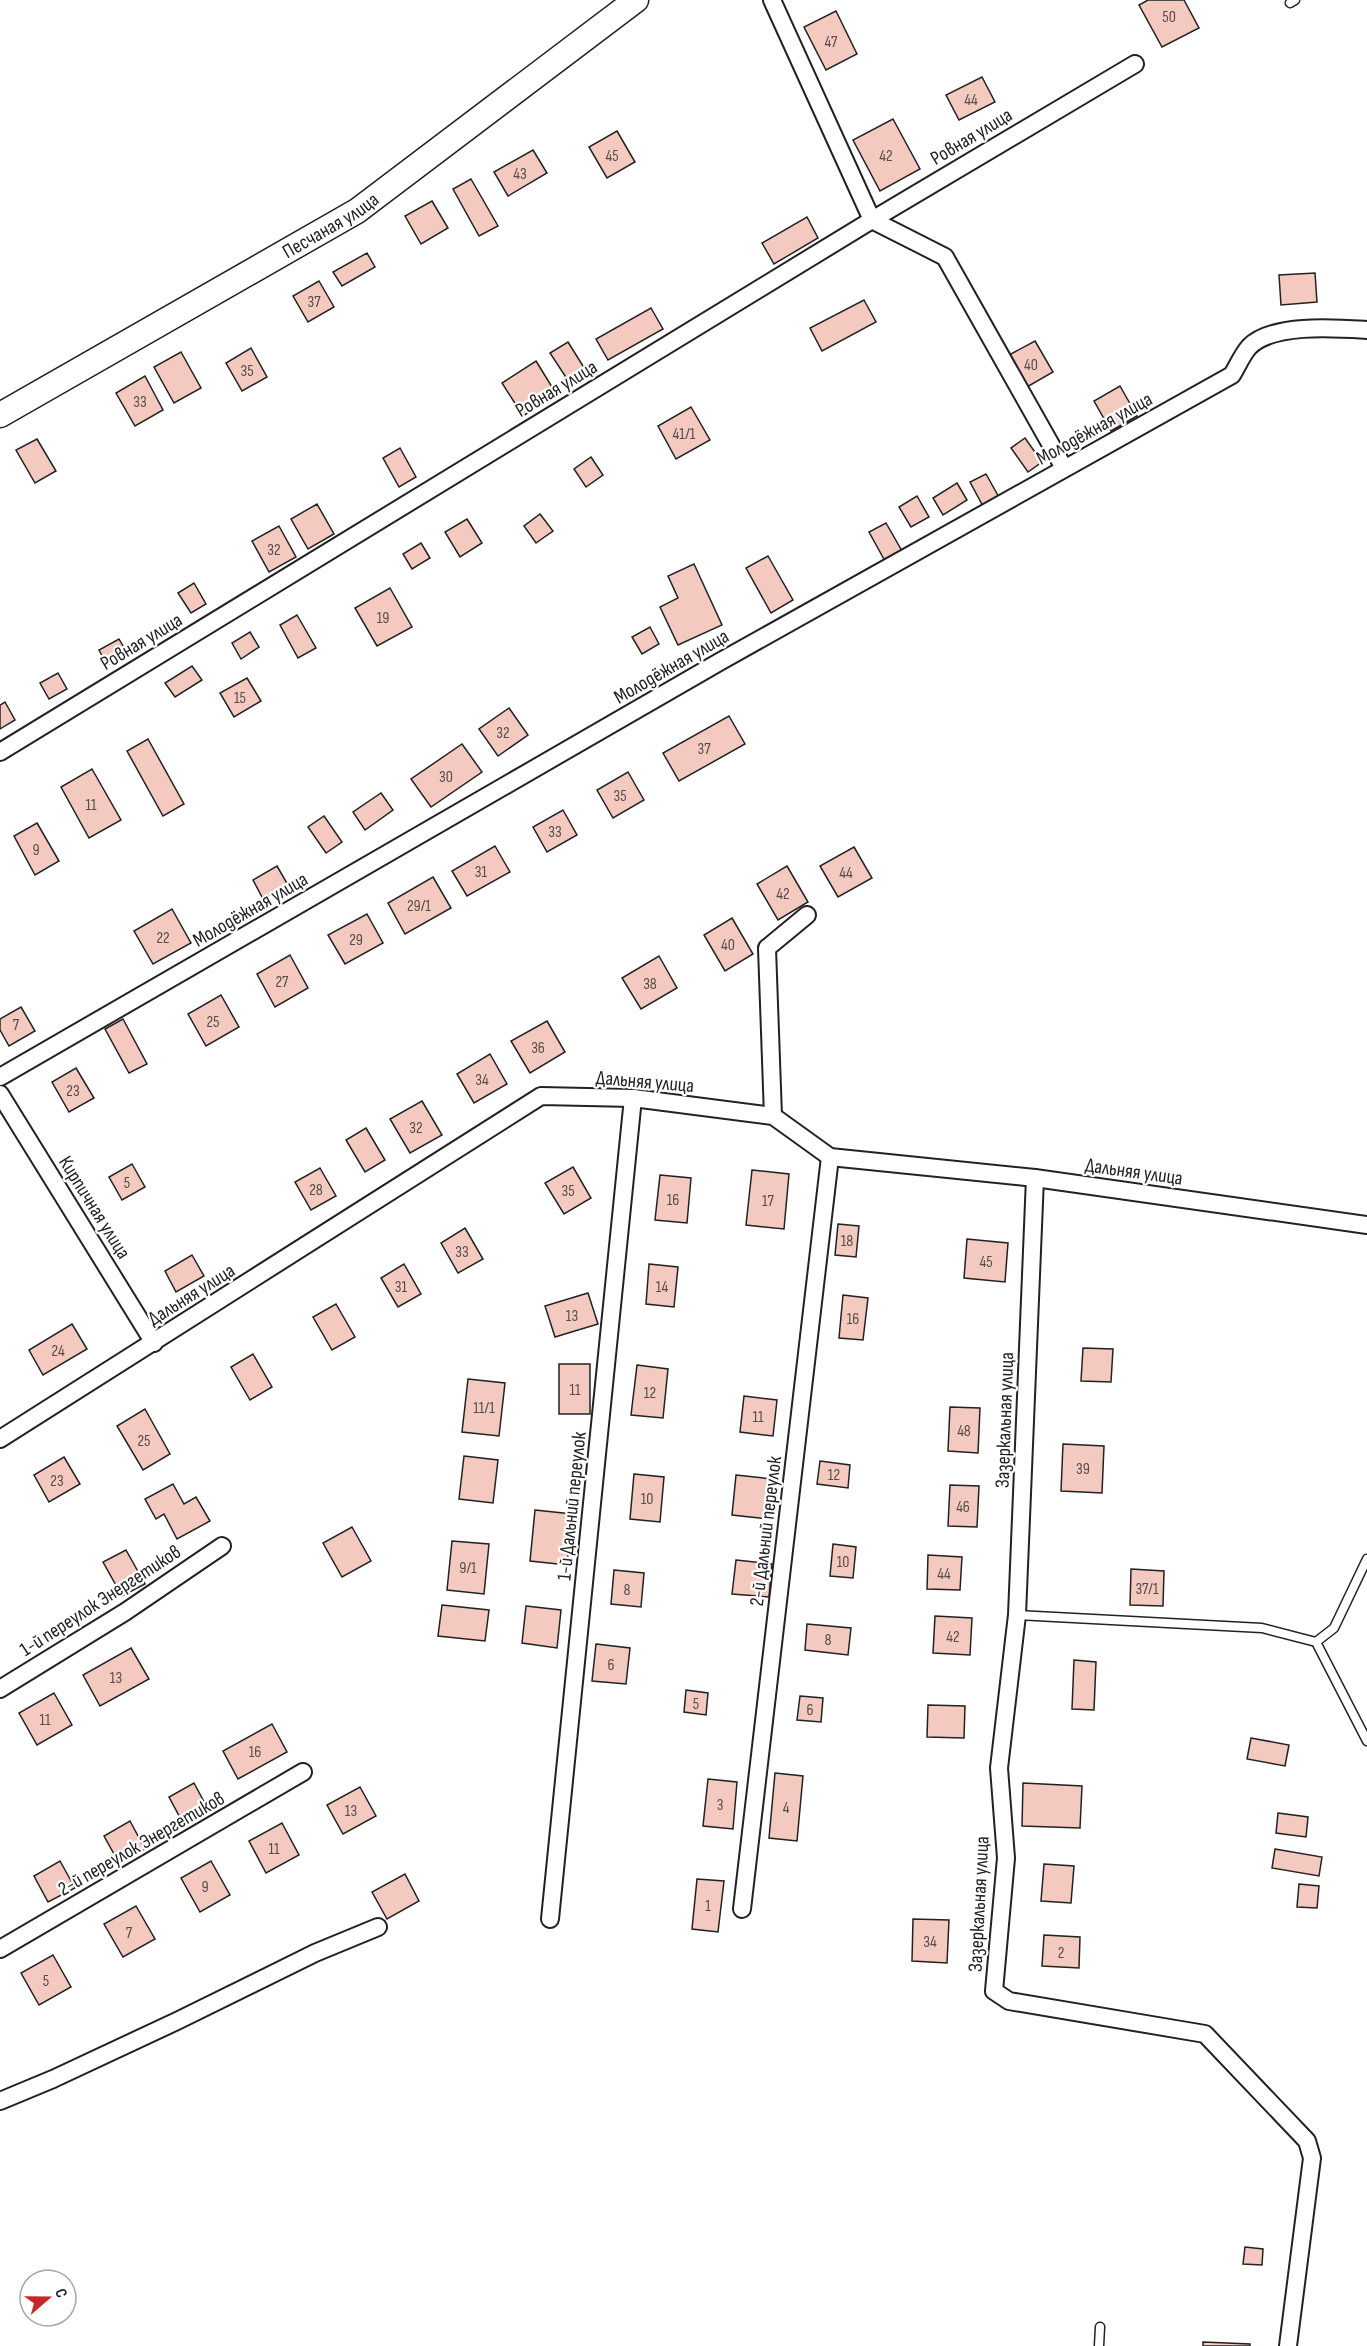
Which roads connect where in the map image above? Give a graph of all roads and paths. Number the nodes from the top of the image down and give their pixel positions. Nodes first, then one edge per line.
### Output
1 (636, 0) edge
2 (772, 0) edge
3 (1135, 64) dead end
4 (872, 220) junction
5 (1367, 330) edge
6 (0, 415) edge
7 (1064, 468) junction
8 (0, 752) edge
9 (807, 915) dead end
10 (0, 1077) edge
11 (0, 1094) edge
12 (633, 1098) junction
13 (773, 1116) junction
14 (830, 1157) junction
15 (1035, 1178) junction
16 (1367, 1225) edge
17 (154, 1343) junction
18 (0, 1439) edge
19 (222, 1546) dead end
20 (1367, 1559) edge
21 (1017, 1615) junction
22 (1316, 1642) junction
23 (0, 1689) edge
24 (1367, 1742) edge
25 (303, 1772) dead end
26 (742, 1909) dead end
27 (550, 1919) dead end
28 (378, 1927) dead end
29 (0, 1949) edge
30 (0, 2101) edge
31 (1100, 2327) dead end
32 (1099, 2346) edge
33 (1288, 2346) edge

1 - 6 street, Песчаная улица
2 - 4 street
3 - 4 street, Ровная улица
4 - 7 street
4 - 8 street, Ровная улица
5 - 7 street, Молодёжная улица
7 - 10 street, Молодёжная улица
9 - 13 street
11 - 17 street, Кирпичная улица
12 - 13 street, Дальняя улица
12 - 17 street, Дальняя улица
12 - 27 street, 1-й Дальний переулок
13 - 14 street, Дальняя улица
14 - 15 street, Дальняя улица
14 - 26 street, 2-й Дальний переулок
15 - 16 street, Дальняя улица
15 - 21 street, Зазеркальная улица
17 - 18 street, Дальняя улица
19 - 23 street, 1-й переулок Энергетиков
20 - 22 lane
21 - 22 lane
21 - 33 street, Зазеркальная улица
22 - 24 lane
25 - 29 street, 2-й переулок Энергетиков
28 - 30 street
31 - 32 lane

